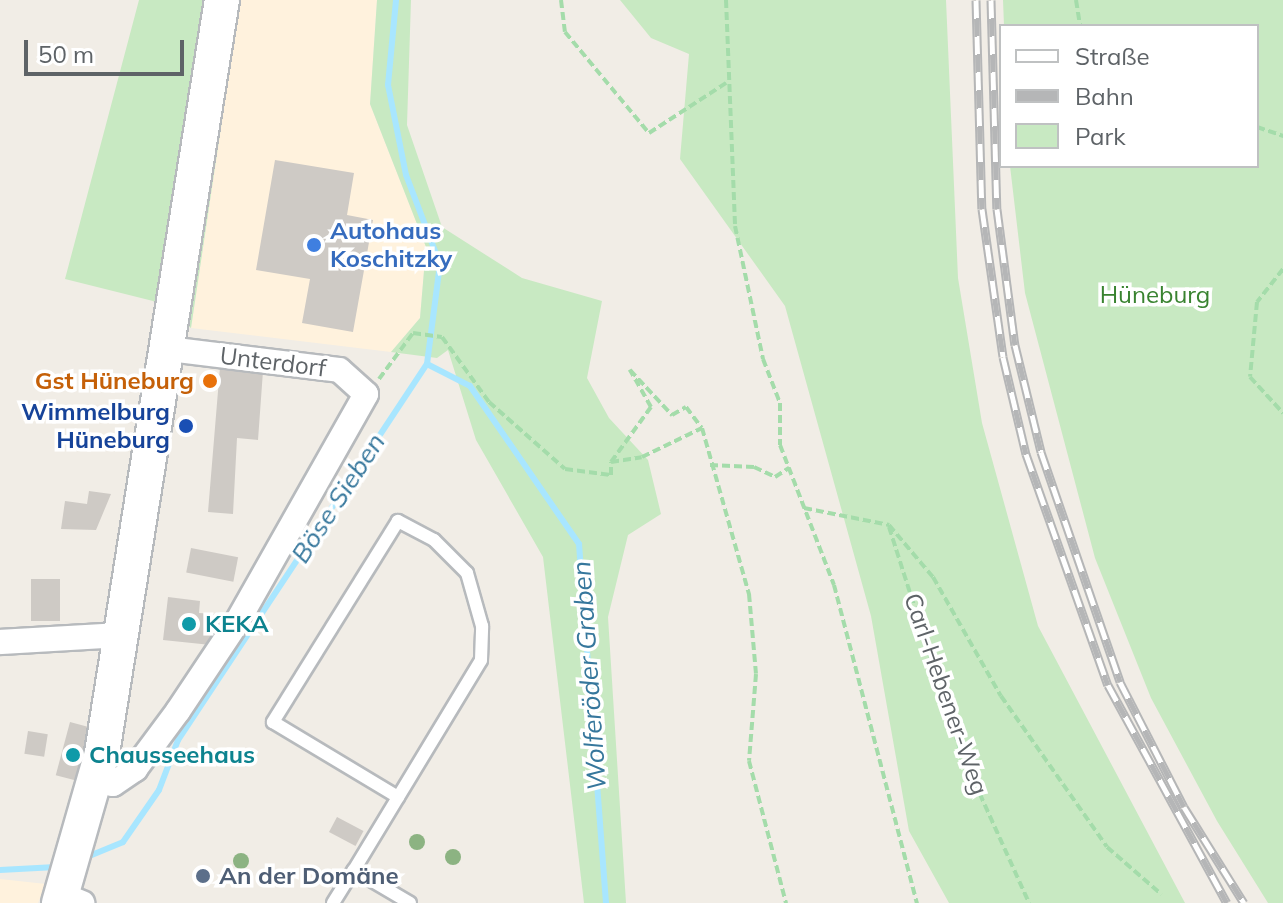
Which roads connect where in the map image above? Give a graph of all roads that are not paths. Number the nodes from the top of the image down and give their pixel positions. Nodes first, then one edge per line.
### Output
1 (222, 0) edge
2 (167, 349) junction
3 (122, 635) junction
4 (0, 642) edge
5 (97, 781) junction
6 (398, 797) junction
7 (354, 870) junction
8 (68, 896) edge
9 (333, 903) edge
10 (410, 903) edge

1 - 2 main road
2 - 3 main road
2 - 5 street, Unterdorf
3 - 4 street
3 - 5 main road
5 - 8 main road
6 - 6 lane
6 - 7 lane
7 - 9 lane
7 - 10 lane

